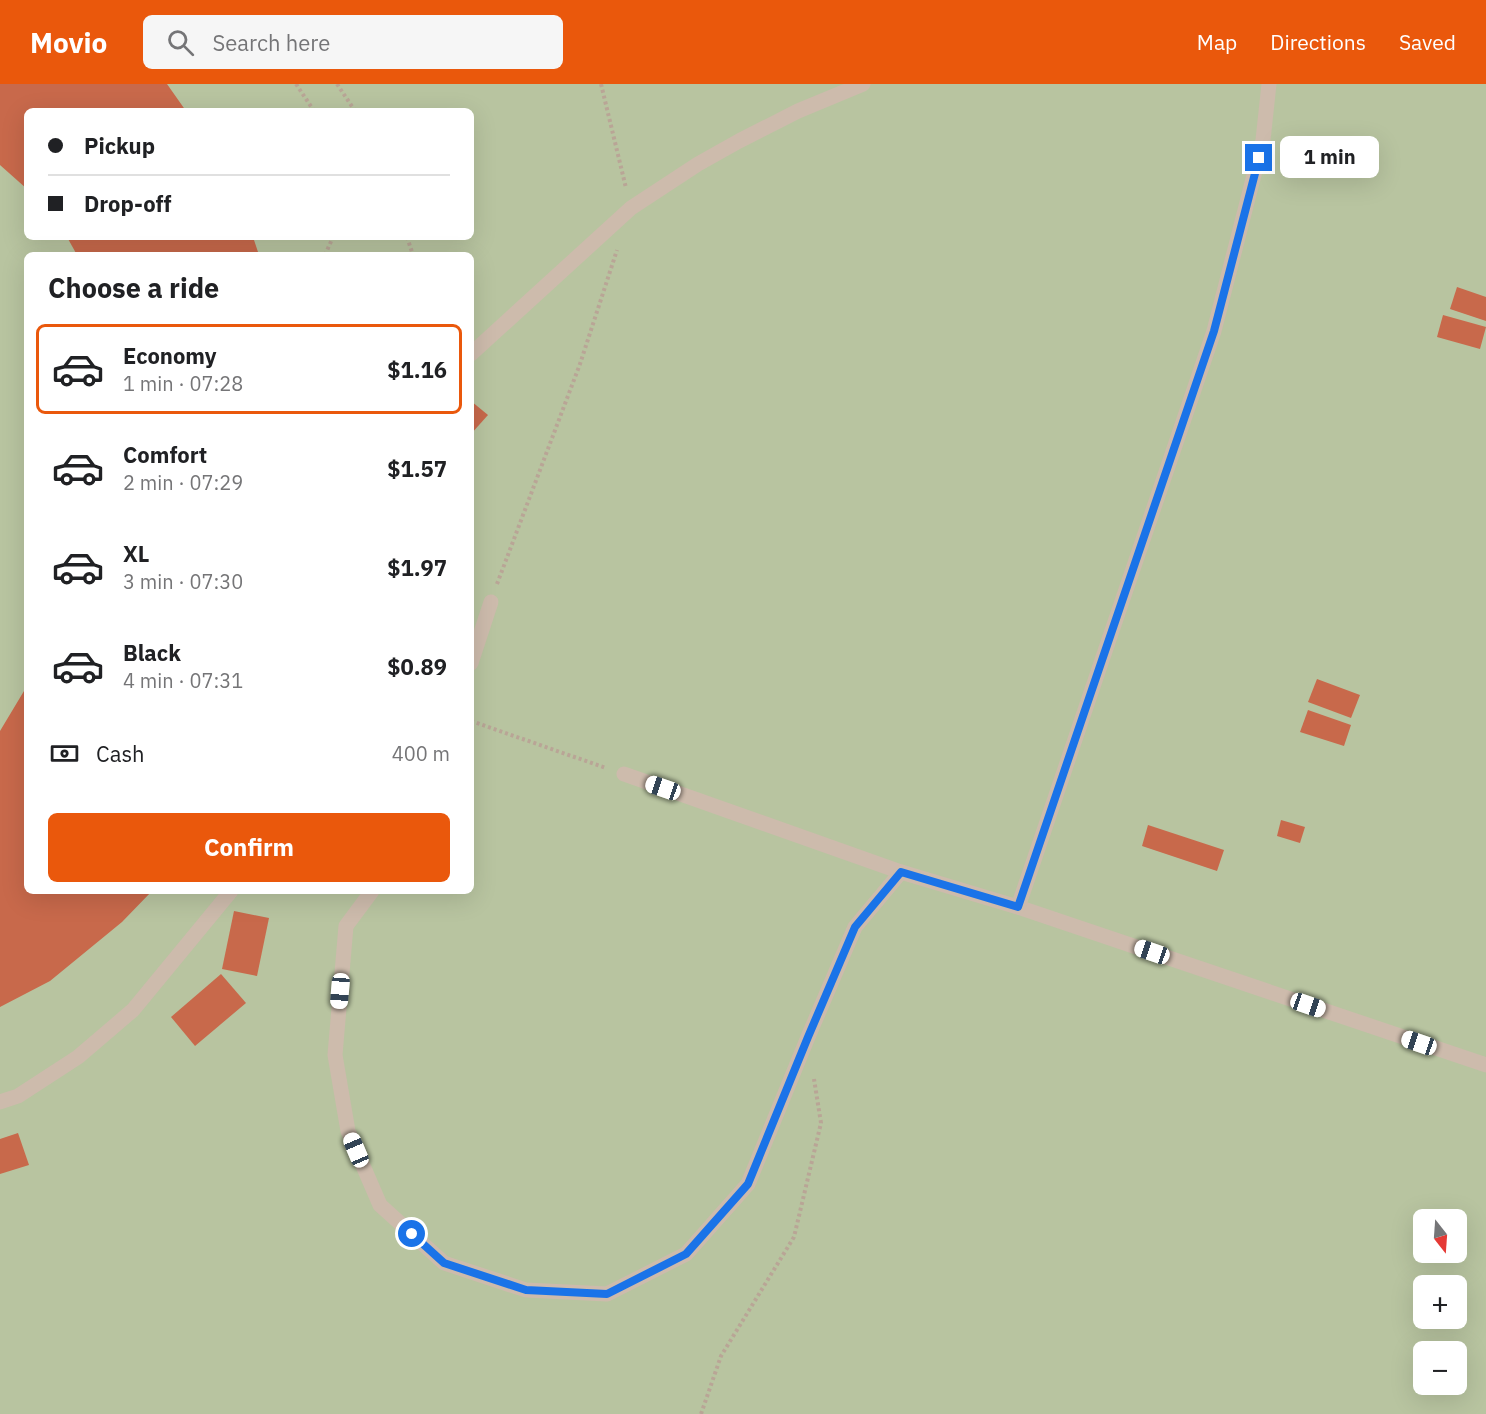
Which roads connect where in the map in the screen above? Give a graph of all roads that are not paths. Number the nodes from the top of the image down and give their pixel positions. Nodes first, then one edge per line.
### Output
1 (863, 84) edge
2 (1269, 84) edge
3 (474, 351) edge
4 (491, 602) road end
5 (474, 654) edge
6 (624, 774) road end
7 (901, 872) junction
8 (229, 894) edge
9 (370, 894) edge
10 (1018, 907) junction
11 (1486, 1065) edge
12 (0, 1102) edge

1 - 3 street
2 - 10 street
4 - 5 street
6 - 7 street
7 - 9 street
7 - 10 street
8 - 12 street
10 - 11 street

